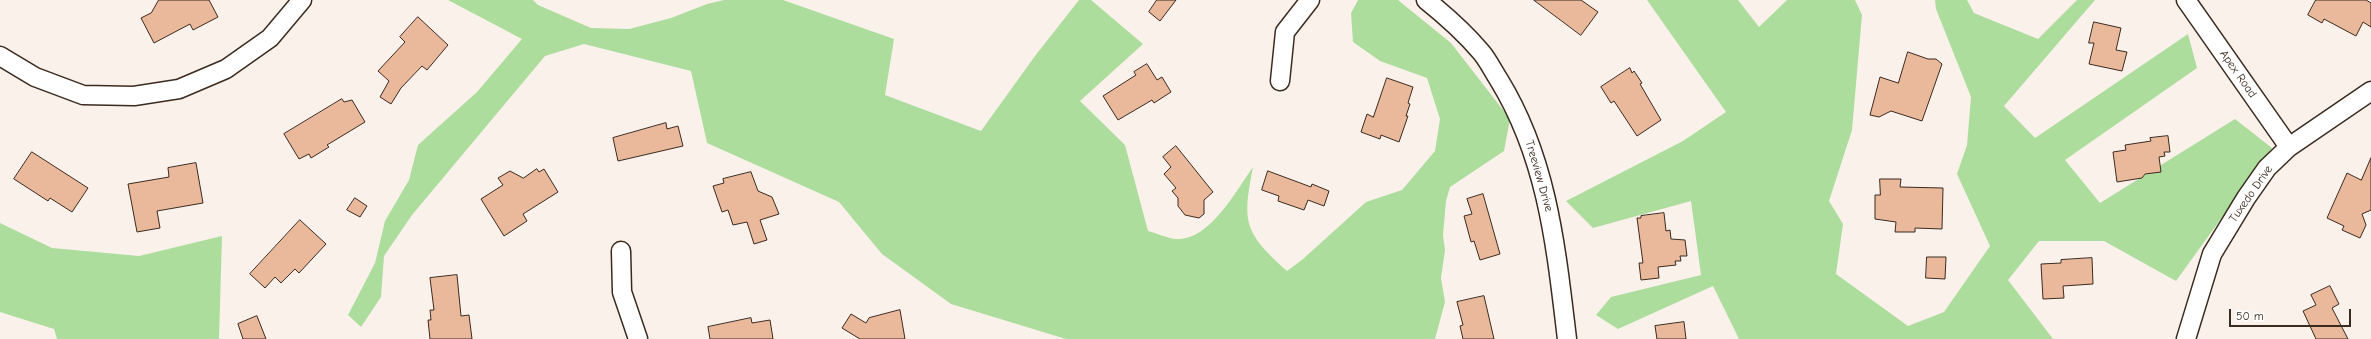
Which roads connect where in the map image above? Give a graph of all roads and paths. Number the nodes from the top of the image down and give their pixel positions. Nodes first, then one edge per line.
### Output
1 (302, 0) edge
2 (1310, 0) edge
3 (1426, 0) edge
4 (2186, 0) edge
5 (0, 56) edge
6 (1280, 82) dead end
7 (2371, 91) edge
8 (2289, 147) junction
9 (621, 252) dead end
10 (638, 339) edge
11 (1567, 339) edge
12 (2186, 339) edge

1 - 5 street
2 - 6 street
3 - 11 street, Treeview Drive
4 - 8 street, Apex Road
7 - 8 street, Tuxedo Drive
8 - 12 street, Tuxedo Drive
9 - 10 street

